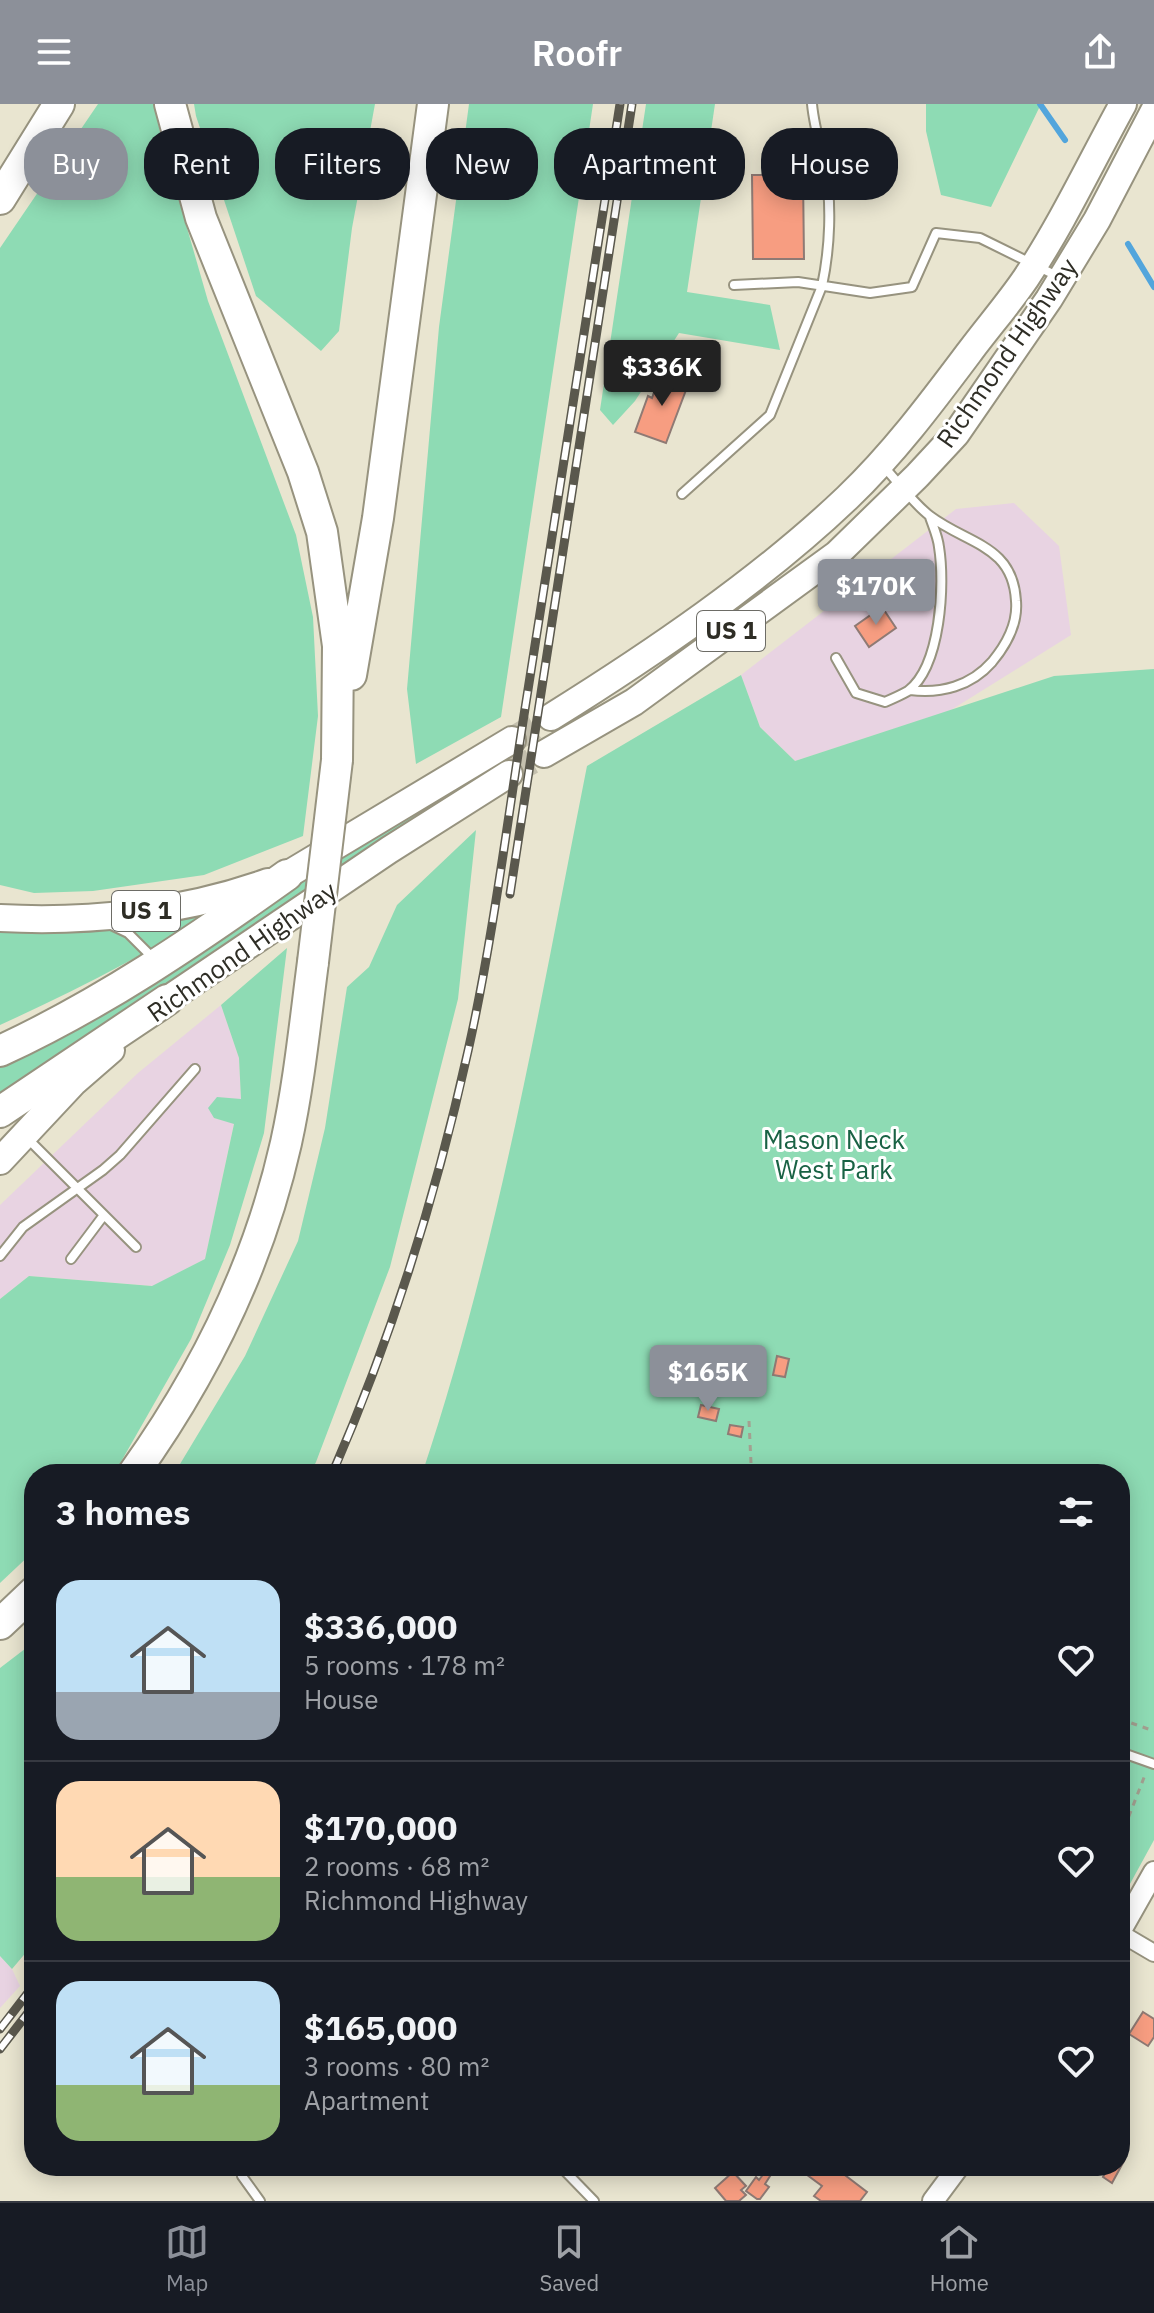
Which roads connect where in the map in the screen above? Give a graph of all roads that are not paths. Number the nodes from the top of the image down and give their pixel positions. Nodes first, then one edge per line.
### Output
1 (59, 104) edge
2 (170, 104) edge
3 (433, 104) edge
4 (812, 104) edge
5 (1123, 104) edge
6 (1154, 111) edge
7 (0, 199) edge
8 (1034, 265) junction
9 (1061, 278) junction
10 (734, 285) dead end
11 (822, 286) junction
12 (880, 464) junction
13 (904, 489) junction
14 (682, 494) dead end
15 (930, 516) junction
16 (836, 658) dead end
17 (910, 690) junction
18 (551, 717) tunnel mouth
19 (512, 740) tunnel mouth
20 (544, 754) tunnel mouth
21 (337, 760) junction
22 (509, 774) tunnel mouth
23 (287, 875) junction
24 (96, 917) junction
25 (0, 918) edge
26 (158, 963) junction
27 (167, 1000) junction
28 (0, 1051) edge
29 (195, 1069) dead end
30 (0, 1112) edge
31 (24, 1135) junction
32 (0, 1161) edge
33 (77, 1188) junction
34 (104, 1215) junction
35 (136, 1247) dead end
36 (0, 1256) edge
37 (71, 1259) dead end
38 (140, 1464) edge
39 (24, 1601) edge
40 (0, 1624) edge
41 (1130, 1757) edge
42 (1151, 1767) edge
43 (1154, 1872) edge
44 (1130, 1915) edge
45 (1130, 1939) edge
46 (1154, 1953) edge
47 (242, 2176) dead end
48 (570, 2176) edge
49 (952, 2176) edge
50 (260, 2201) edge
51 (594, 2201) edge
52 (933, 2201) edge

1 - 7 highway
2 - 21 highway
3 - 21 highway
4 - 11 lane
5 - 8 main road, Richmond Highway / US 1
6 - 9 main road, Richmond Highway / US 1
8 - 9 lane
8 - 11 lane
8 - 12 main road, Richmond Highway / US 1
9 - 13 main road, Richmond Highway / US 1
10 - 11 lane
11 - 14 lane
12 - 13 lane
12 - 18 main road, Richmond Highway / US 1
13 - 15 lane
13 - 20 main road, Richmond Highway / US 1
15 - 17 lane
15 - 17 lane
16 - 17 lane
19 - 23 main road, Richmond Highway / US 1
21 - 38 highway, bridge
22 - 27 main road, Richmond Highway
23 - 24 main road, Richmond Highway / US 1
23 - 26 highway
24 - 25 main road, Richmond Highway / US 1
24 - 26 lane
26 - 28 highway
27 - 30 highway
27 - 31 main road, Richmond Highway
29 - 33 lane
31 - 32 main road, Richmond Highway
31 - 33 lane
33 - 34 lane
33 - 36 lane
34 - 35 lane
34 - 37 lane
39 - 40 highway
41 - 42 lane
43 - 44 street
45 - 46 street
47 - 50 lane
48 - 51 lane
49 - 52 street

